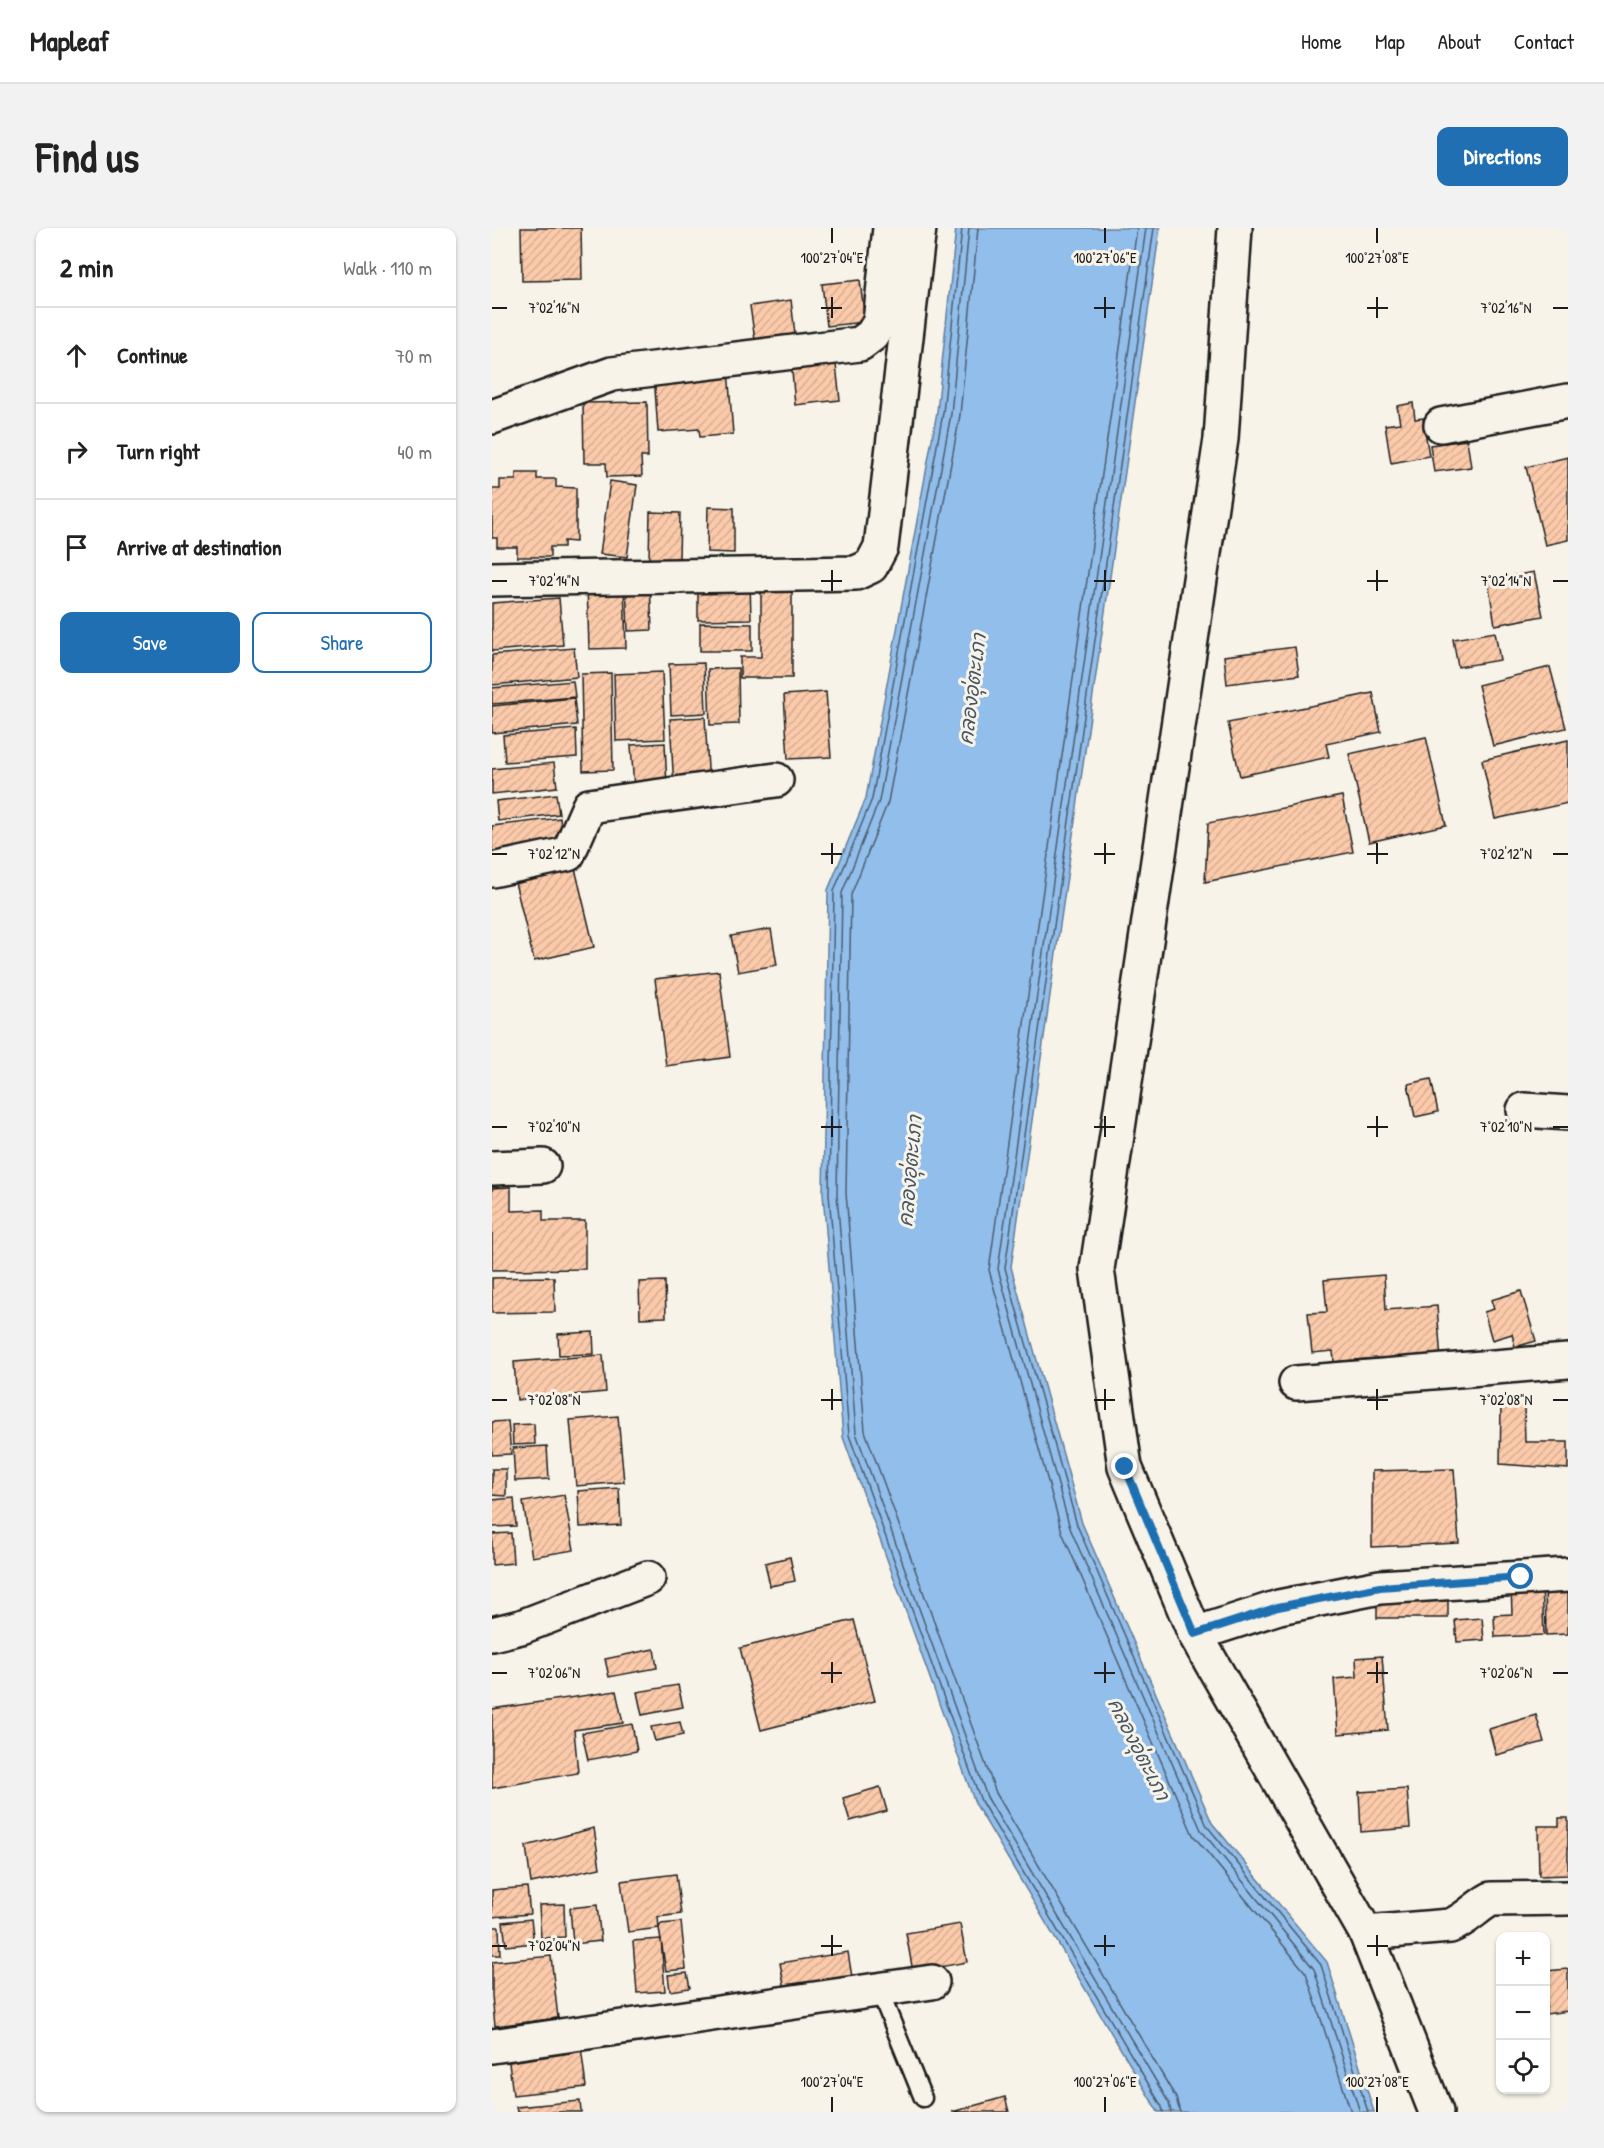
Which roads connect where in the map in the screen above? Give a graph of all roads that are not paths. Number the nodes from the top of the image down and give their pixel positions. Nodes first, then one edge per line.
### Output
1 (891, 228) edge
2 (919, 228) edge
3 (1235, 228) edge
4 (1568, 401) edge
5 (492, 417) edge
6 (1440, 425) dead end
7 (492, 579) edge
8 (776, 780) dead end
9 (492, 870) edge
10 (1524, 1110) dead end
11 (1568, 1113) edge
12 (543, 1166) dead end
13 (492, 1168) edge
14 (1568, 1361) edge
15 (1296, 1383) dead end
16 (1568, 1575) edge
17 (648, 1578) dead end
18 (492, 1634) edge
19 (1195, 1634) junction
20 (1568, 1898) edge
21 (1366, 1933) junction
22 (932, 1983) dead end
23 (879, 1990) junction
24 (492, 2046) edge
25 (923, 2098) dead end
26 (1436, 2112) edge

1 - 5 street
2 - 7 street
3 - 19 street
4 - 6 street
8 - 9 street
10 - 11 street
12 - 13 street
14 - 15 street
16 - 19 street
17 - 18 street
19 - 21 street
20 - 21 street
21 - 26 street
22 - 23 street
23 - 24 street
23 - 25 lane

